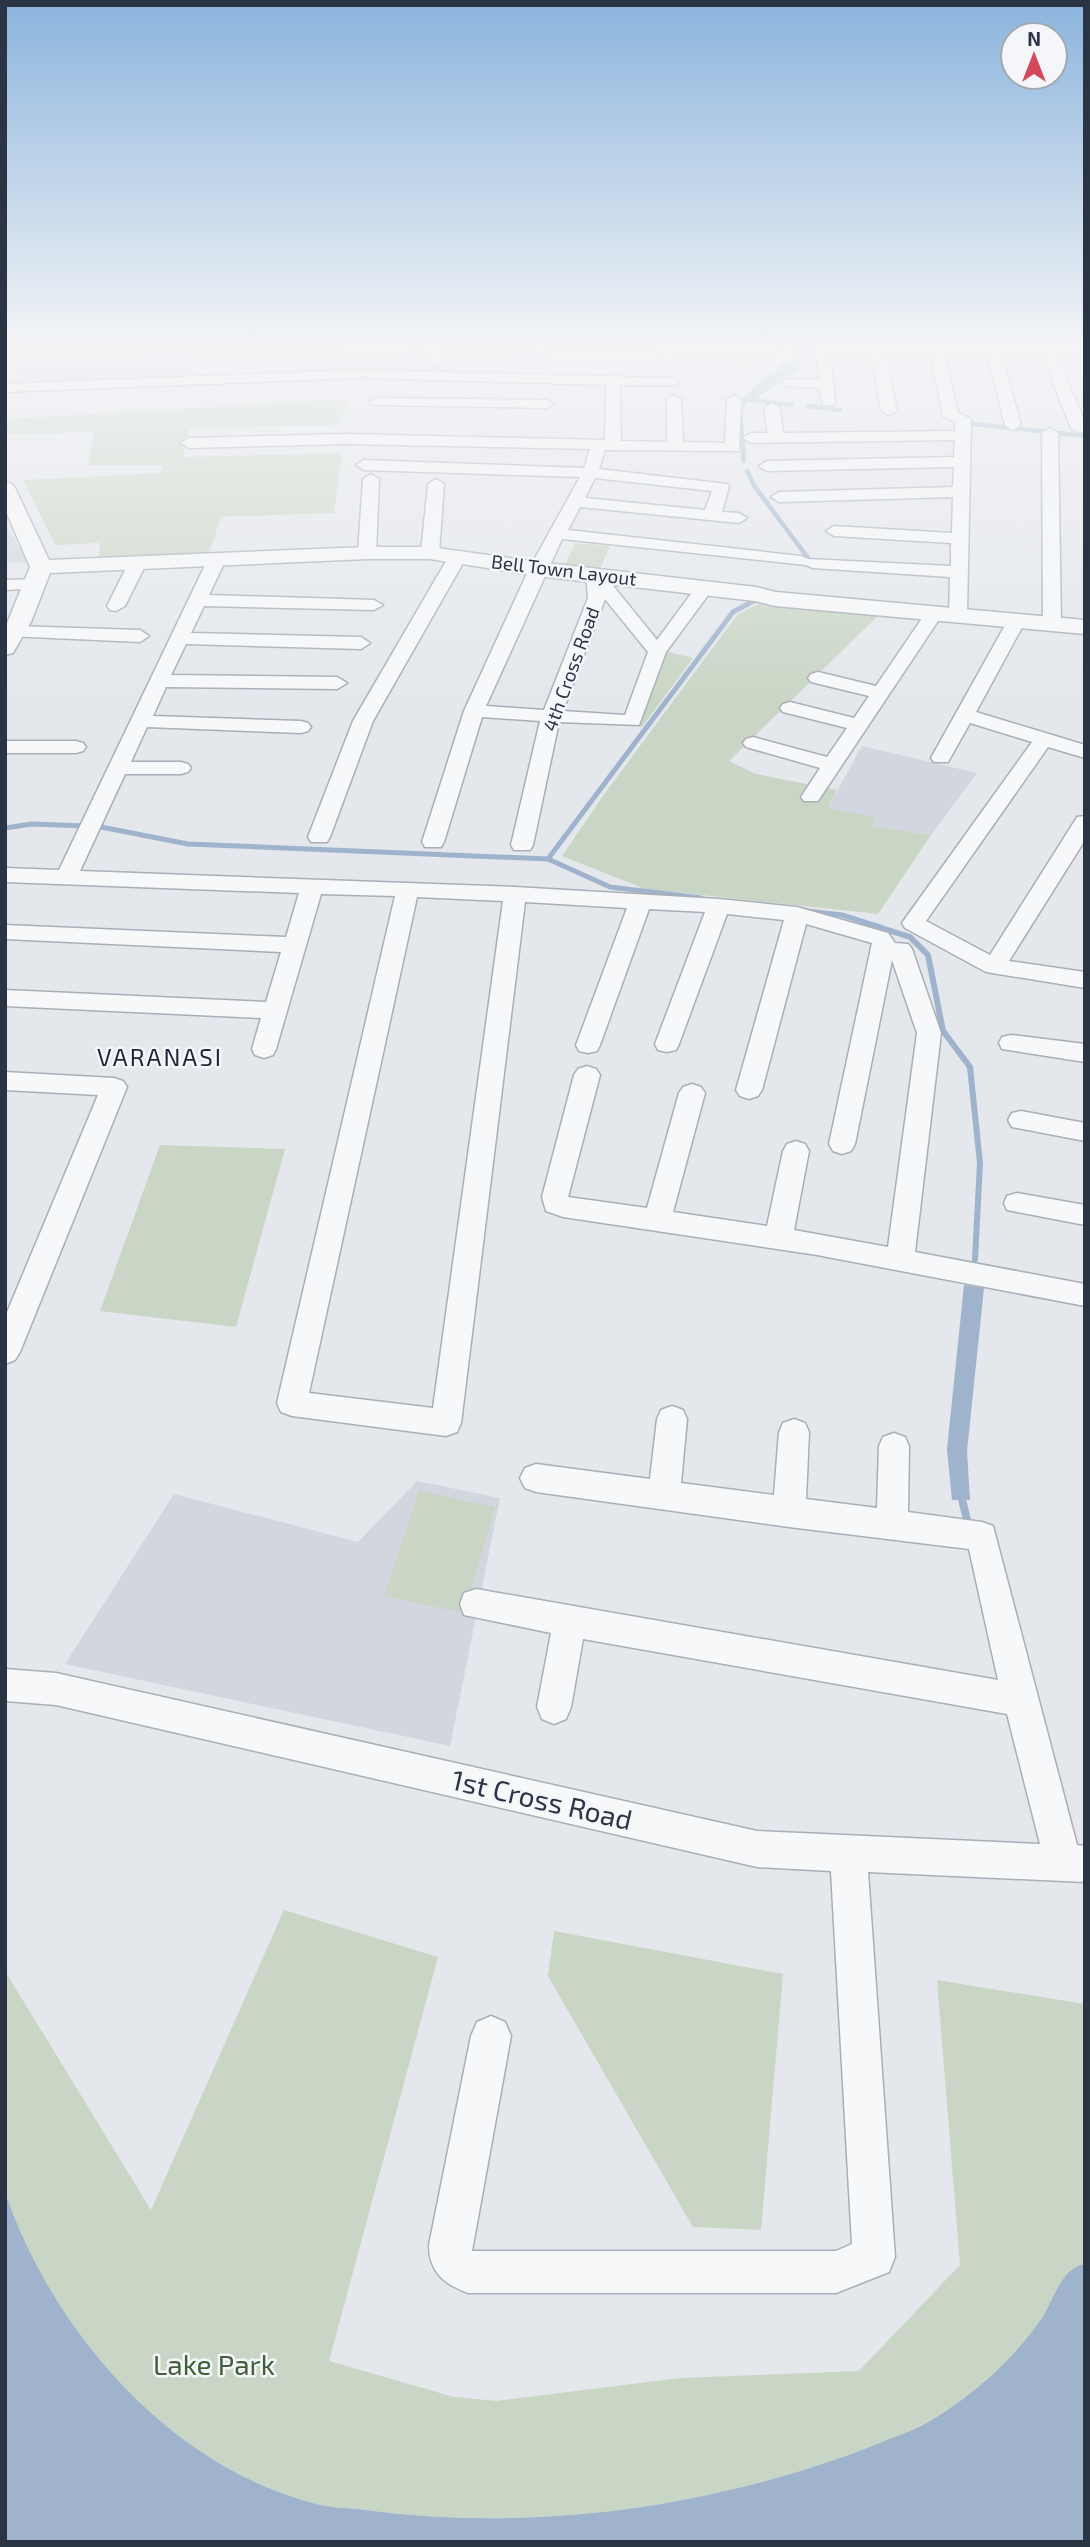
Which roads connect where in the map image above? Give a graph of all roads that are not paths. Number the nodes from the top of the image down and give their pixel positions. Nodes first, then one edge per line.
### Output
1 (963, 462) edge
2 (481, 463) edge
3 (596, 463) edge
4 (921, 463) edge
5 (1050, 463) edge
6 (767, 466) dead end
7 (481, 470) junction
8 (590, 473) junction
9 (436, 484) dead end
10 (5, 488) edge
11 (962, 492) junction
12 (779, 498) dead end
13 (576, 502) junction
14 (712, 516) junction
15 (739, 518) dead end
16 (834, 531) dead end
17 (559, 534) junction
18 (959, 538) junction
19 (367, 553) junction
20 (430, 553) junction
21 (458, 556) junction
22 (217, 559) junction
23 (138, 562) junction
24 (538, 569) junction
25 (958, 572) junction
26 (38, 575) junction
27 (595, 575) junction
28 (5, 585) edge
29 (705, 587) junction
30 (198, 600) junction
31 (374, 605) dead end
32 (116, 606) dead end
33 (935, 612) junction
34 (958, 614) junction
35 (1017, 620) junction
36 (1052, 623) junction
37 (1085, 627) edge
38 (9, 636) edge
39 (140, 636) dead end
40 (180, 638) junction
41 (361, 643) dead end
42 (657, 652) junction
43 (818, 678) dead end
44 (161, 681) junction
45 (337, 683) dead end
46 (881, 693) junction
47 (790, 708) dead end
48 (474, 711) junction
49 (965, 715) junction
50 (551, 716) junction
51 (141, 721) junction
52 (859, 725) junction
53 (301, 727) dead end
54 (1044, 739) junction
55 (753, 743) dead end
56 (5, 747) edge
57 (76, 747) dead end
58 (1085, 752) edge
59 (941, 758) dead end
60 (832, 765) junction
61 (120, 768) junction
62 (181, 768) dead end
63 (811, 797) dead end
64 (1085, 822) edge
65 (319, 836) dead end
66 (433, 842) dead end
67 (522, 845) dead end
68 (5, 875) edge
69 (66, 878) junction
70 (312, 887) junction
71 (407, 892) junction
72 (515, 894) junction
73 (641, 901) junction
74 (719, 906) junction
75 (797, 914) junction
76 (5, 932) edge
77 (295, 945) junction
78 (900, 949) dead end
79 (994, 967) junction
80 (1085, 980) edge
81 (5, 998) edge
82 (273, 1010) junction
83 (1012, 1043) dead end
84 (667, 1044) dead end
85 (588, 1045) dead end
86 (264, 1049) dead end
87 (1085, 1053) edge
88 (587, 1075) dead end
89 (5, 1081) edge
90 (750, 1090) dead end
91 (692, 1093) dead end
92 (1021, 1120) dead end
93 (1085, 1132) edge
94 (842, 1144) dead end
95 (796, 1151) dead end
96 (1017, 1203) dead end
97 (1085, 1216) edge
98 (658, 1219) junction
99 (778, 1239) junction
100 (900, 1260) junction
101 (1085, 1295) edge
102 (5, 1352) edge
103 (672, 1419) dead end
104 (794, 1433) dead end
105 (894, 1446) dead end
106 (536, 1478) dead end
107 (664, 1496) junction
108 (789, 1513) junction
109 (892, 1526) junction
110 (476, 1604) dead end
111 (570, 1619) junction
112 (6, 1688) edge
113 (1020, 1700) junction
114 (554, 1707) dead end
115 (848, 1852) junction
116 (1075, 1864) edge
117 (491, 2036) dead end

1 - 11 street
2 - 7 street
3 - 8 street
4 - 6 street
5 - 36 street
7 - 8 street
7 - 19 street
8 - 13 street
8 - 14 street
9 - 20 street
10 - 26 street
11 - 12 street
11 - 18 street
13 - 14 street
13 - 17 street
14 - 15 street
16 - 18 street
17 - 24 street
17 - 25 street
18 - 25 street
19 - 20 street, Bell Town Layout
19 - 22 street, Bell Town Layout
20 - 21 street, Bell Town Layout
21 - 24 street, Bell Town Layout
21 - 65 street
22 - 23 street, Bell Town Layout
22 - 30 street
23 - 26 street, Bell Town Layout
23 - 32 street
24 - 27 street, Bell Town Layout
24 - 48 street
25 - 34 street
26 - 28 street
26 - 38 street
27 - 29 street, Bell Town Layout
27 - 42 street
27 - 50 street, 4th Cross Road
29 - 33 street, Bell Town Layout
29 - 42 street
30 - 31 street
30 - 40 street
33 - 34 street, Bell Town Layout
33 - 46 street
34 - 35 street, Bell Town Layout
35 - 36 street, Bell Town Layout
35 - 49 street
36 - 37 street, Bell Town Layout
38 - 39 street
40 - 41 street
40 - 44 street
42 - 50 street
43 - 46 street
44 - 45 street
44 - 51 street
46 - 52 street
47 - 52 street
48 - 50 street
48 - 66 street
49 - 54 street
49 - 59 street
50 - 67 street, 4th Cross Road
51 - 53 street
51 - 61 street
52 - 60 street
54 - 58 street
54 - 79 street
55 - 60 street
56 - 57 street
60 - 63 street
61 - 62 street
61 - 69 street
64 - 79 street
68 - 69 street
69 - 70 street
70 - 71 street
70 - 77 street
71 - 72 street
71 - 72 street
72 - 73 street
73 - 74 street
73 - 85 street
74 - 75 street
74 - 84 street
75 - 90 street
75 - 94 street
76 - 77 street
77 - 82 street
78 - 100 street
79 - 80 street
81 - 82 street
82 - 86 street
83 - 87 street
88 - 98 street
89 - 102 street
91 - 98 street
92 - 93 street
95 - 99 street
96 - 97 street
98 - 99 street
99 - 100 street
100 - 101 street
103 - 107 street
104 - 108 street
105 - 109 street
106 - 107 street
107 - 108 street
108 - 109 street
109 - 113 street
110 - 111 street
111 - 113 street
111 - 114 street
112 - 115 street, 1st Cross Road
113 - 116 street
115 - 116 street, 1st Cross Road
115 - 117 street

